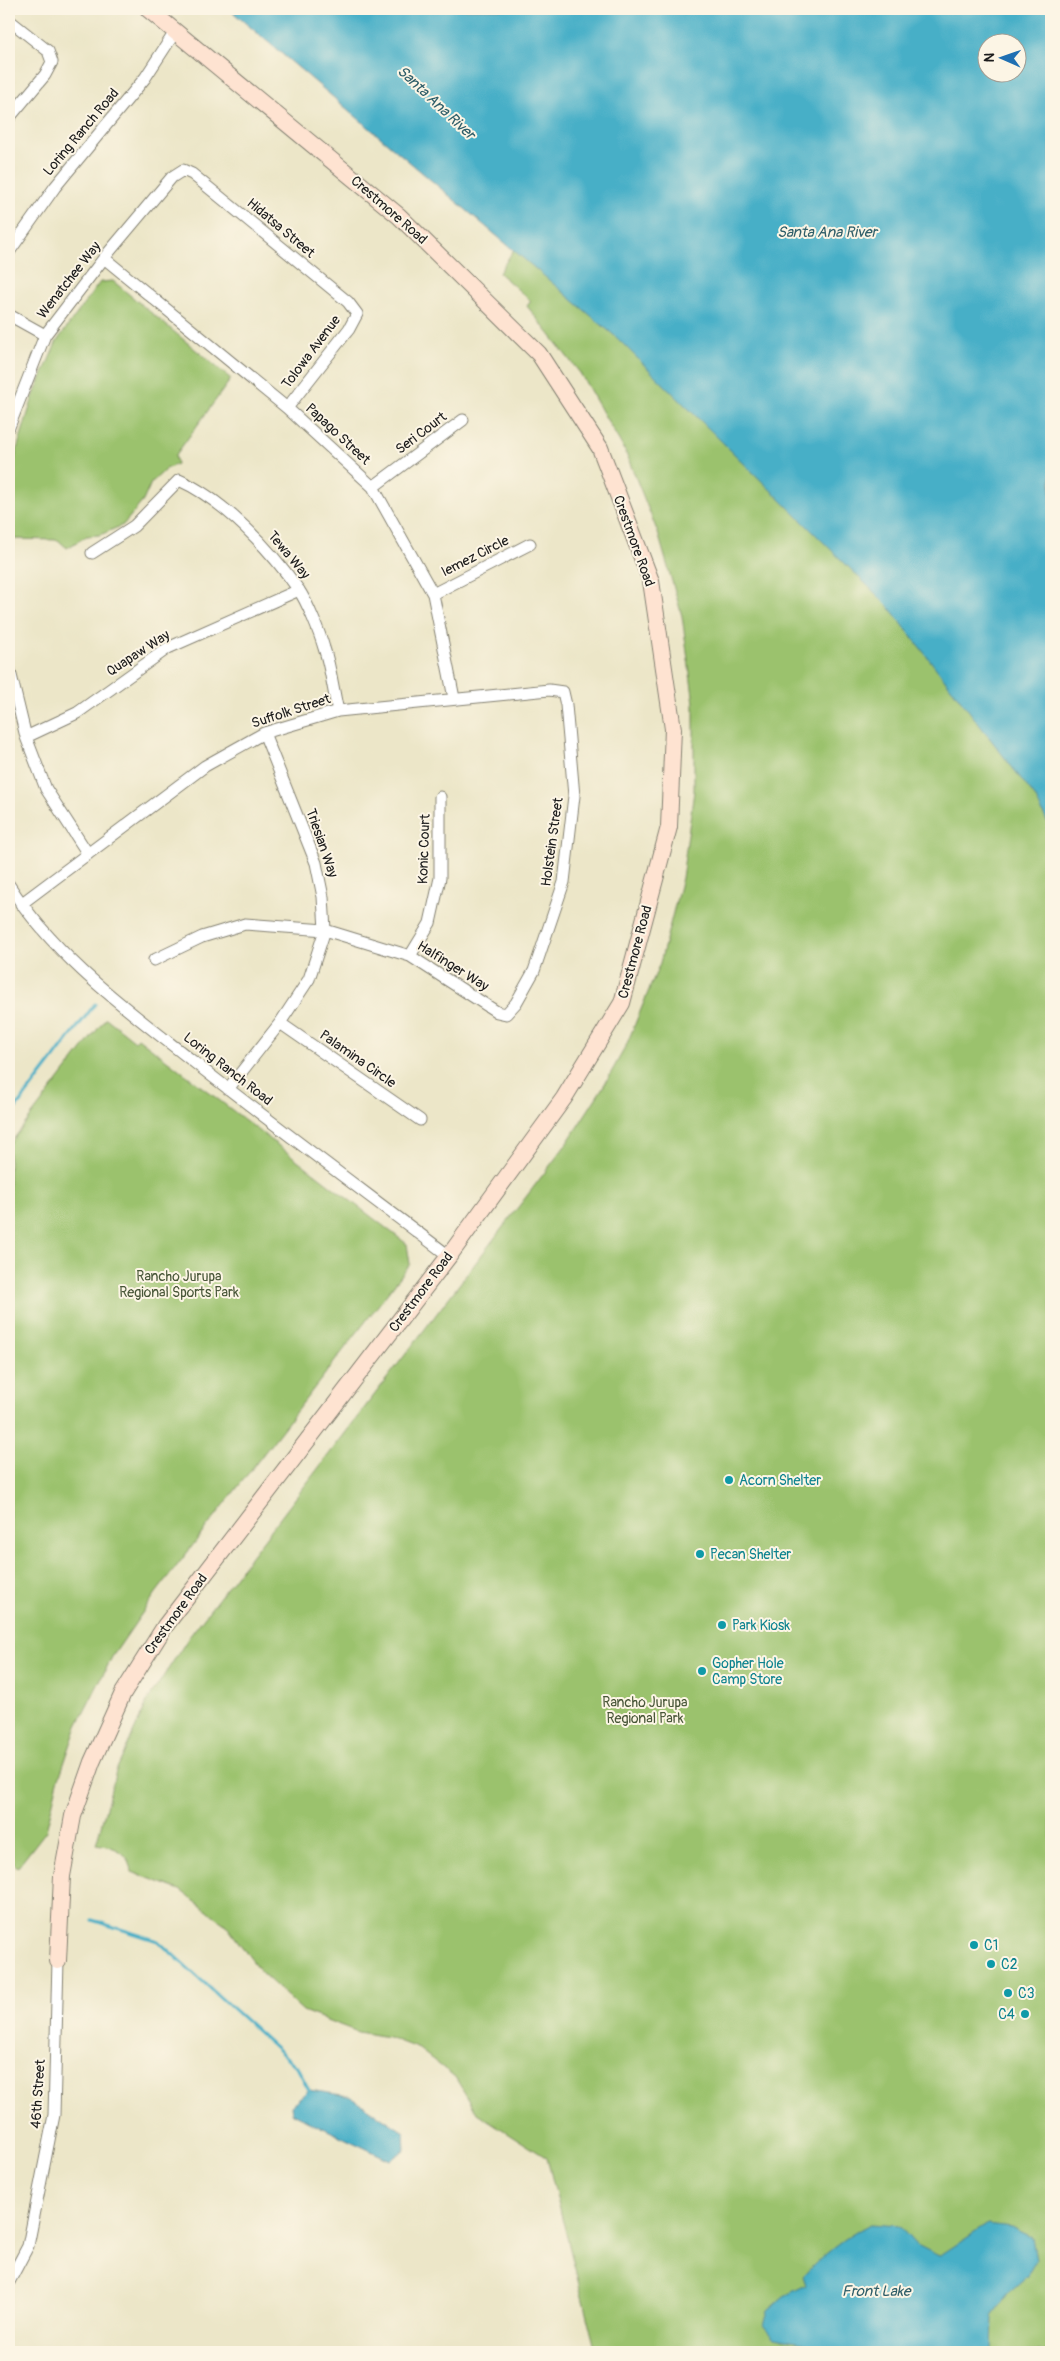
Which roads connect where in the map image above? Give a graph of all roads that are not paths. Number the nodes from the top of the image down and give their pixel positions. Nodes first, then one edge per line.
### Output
1 (148, 9) edge
2 (9, 20) edge
3 (175, 32) junction
4 (9, 118) edge
5 (183, 170) joint
6 (9, 252) edge
7 (104, 258) junction
8 (357, 314) joint
9 (9, 315) edge
10 (45, 336) junction
11 (287, 408) junction
12 (463, 420) dead end
13 (9, 427) edge
14 (373, 487) junction
15 (530, 544) dead end
16 (92, 554) dead end
17 (300, 590) junction
18 (434, 594) junction
19 (9, 667) edge
20 (563, 692) joint
21 (454, 698) junction
22 (338, 711) junction
23 (264, 733) junction
24 (26, 737) junction
25 (440, 797) dead end
26 (88, 854) junction
27 (9, 885) edge
28 (21, 904) junction
29 (325, 930) junction
30 (410, 956) junction
31 (154, 960) dead end
32 (506, 1014) joint
33 (280, 1023) junction
34 (228, 1089) junction
35 (420, 1120) dead end
36 (448, 1256) junction
37 (58, 1961) joint
38 (9, 2282) edge

1 - 3 street, Crestmore Road
2 - 4 street
3 - 6 street, Loring Ranch Road
3 - 36 street, Crestmore Road
5 - 7 street, Wenatchee Way
5 - 8 street, Hidatsa Street
7 - 10 street, Wenatchee Way
7 - 11 street, Papago Street
8 - 11 street, Tolowa Avenue
9 - 10 street
10 - 13 street, Wenatchee Way
11 - 14 street, Papago Street
12 - 14 street, Seri Court
14 - 18 street, Papago Street
15 - 18 street, Iemez Circle
16 - 17 street, Tewa Way
17 - 22 street, Tewa Way
17 - 24 street, Quapaw Way
18 - 21 street, Papago Street
19 - 24 street
20 - 21 street, Suffolk Street
20 - 32 street, Holstein Street
21 - 22 street, Suffolk Street
22 - 23 street, Suffolk Street
23 - 26 street, Suffolk Street
23 - 29 street, Triesian Way
24 - 26 street
25 - 30 street, Konic Court
26 - 28 street, Suffolk Street
27 - 28 street, Loring Ranch Road
28 - 34 street, Loring Ranch Road
29 - 30 street, Halfinger Way
29 - 31 street, Halfinger Way
29 - 33 street, Triesian Way
30 - 32 street, Halfinger Way
33 - 34 street, Triesian Way
33 - 35 street, Palamina Circle
34 - 36 street, Loring Ranch Road
36 - 37 street, Crestmore Road
37 - 38 street, 46th Street

